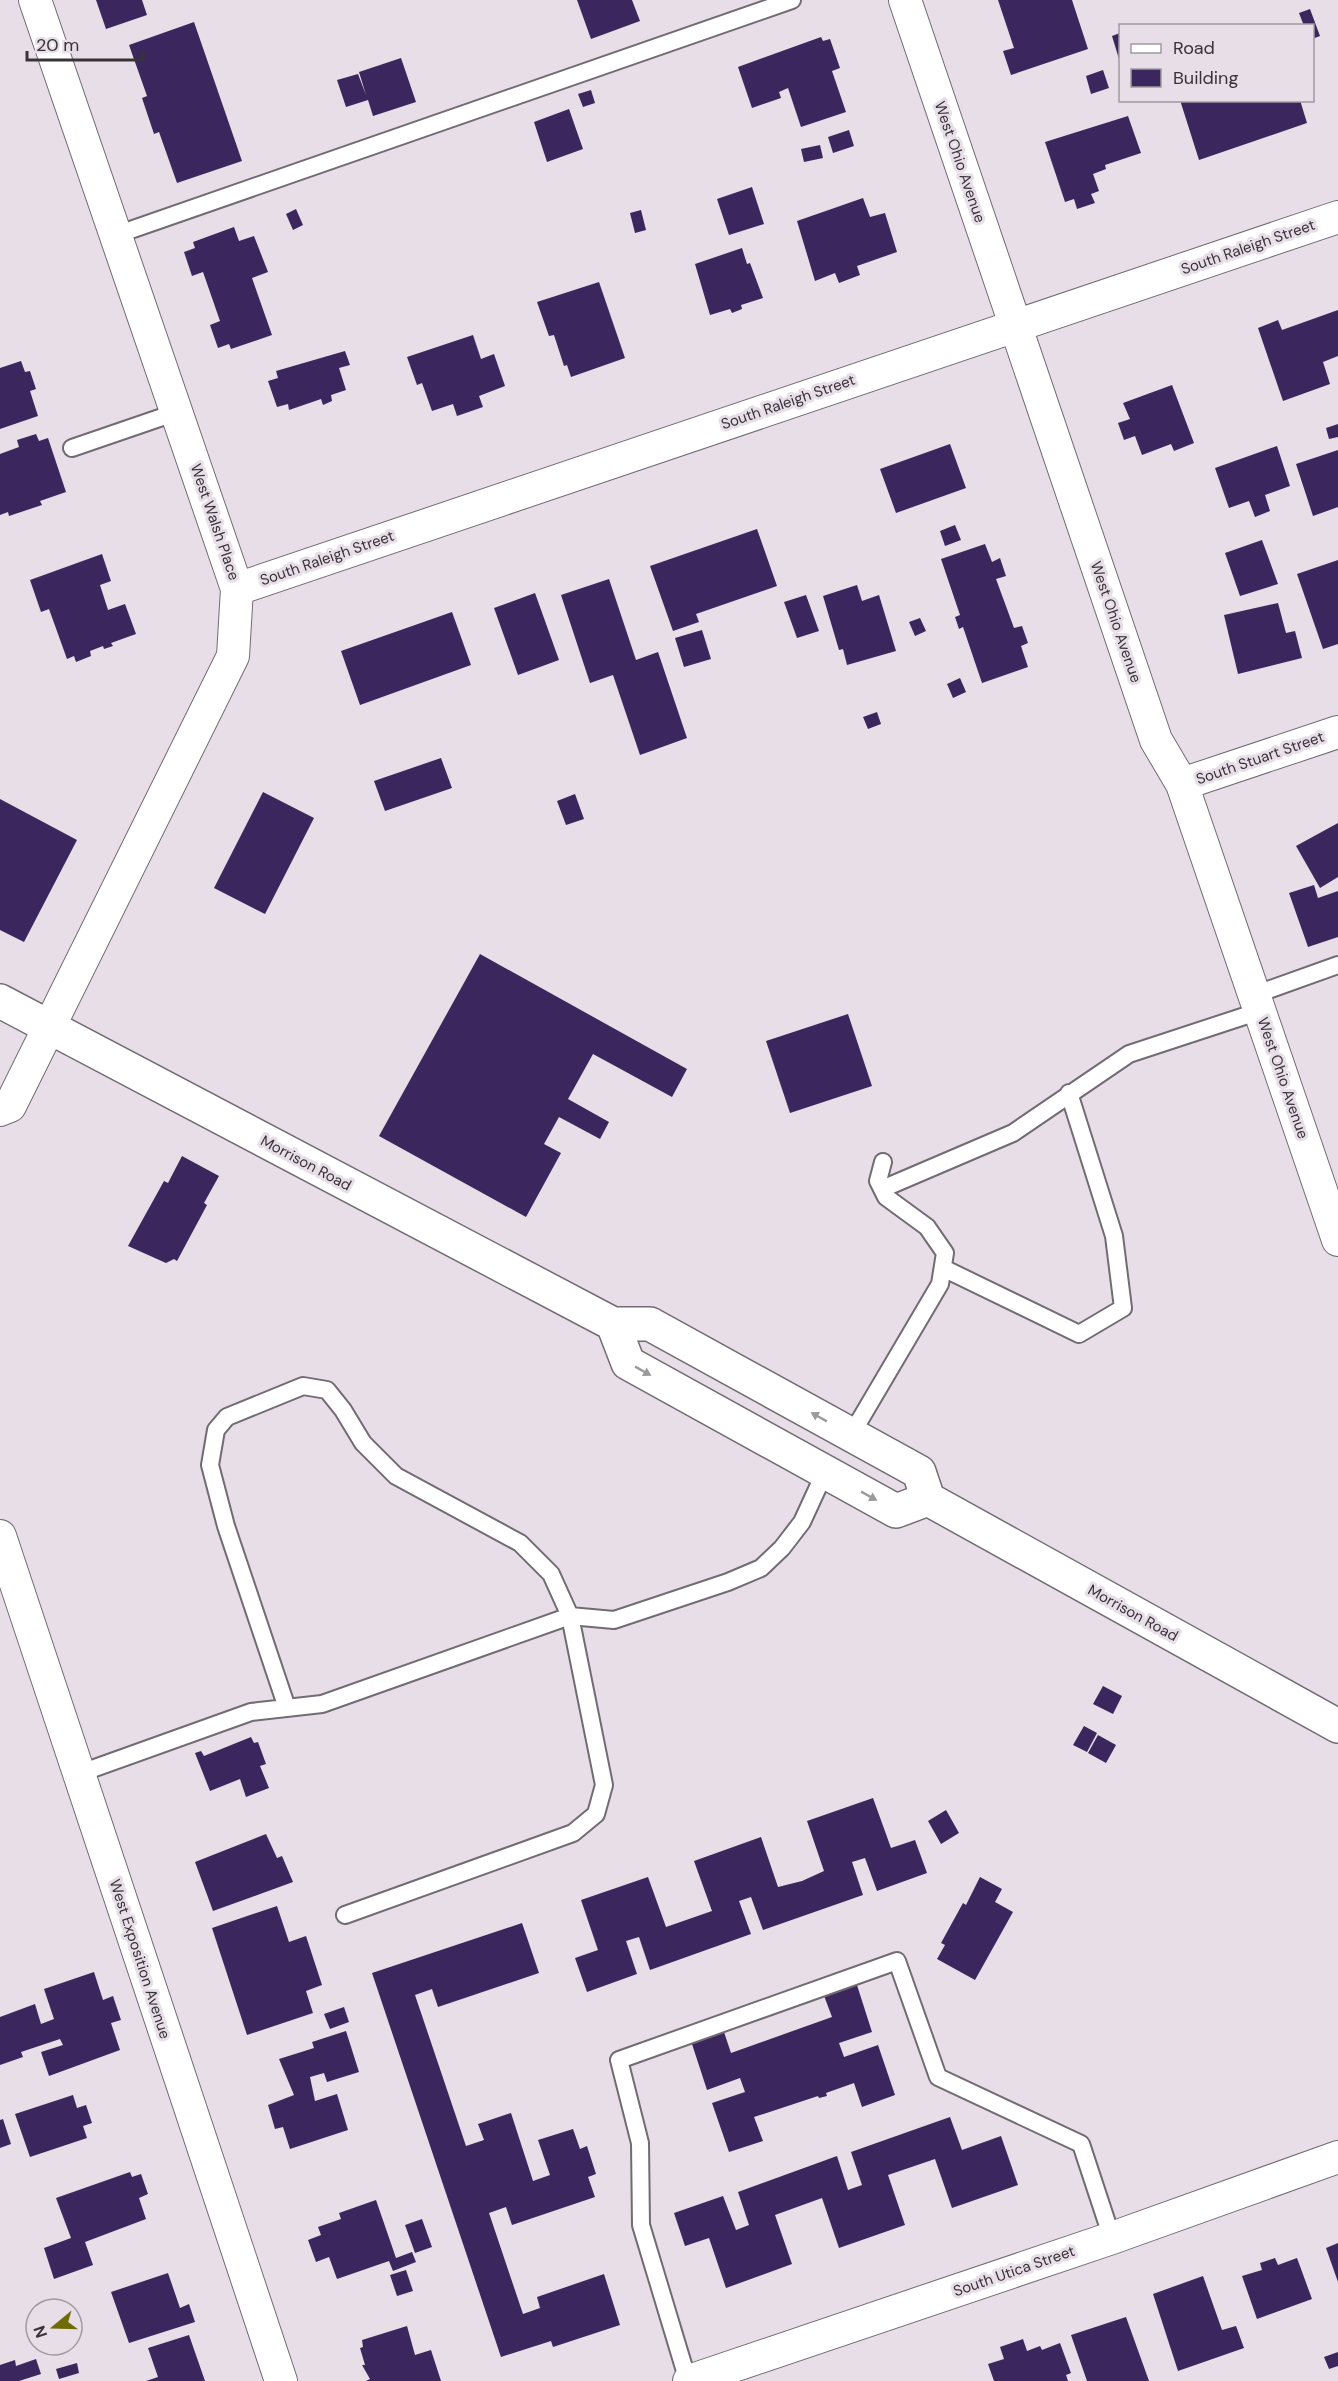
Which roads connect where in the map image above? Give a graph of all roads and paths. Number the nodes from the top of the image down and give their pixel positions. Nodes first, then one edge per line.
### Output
1 (35, 0) edge
2 (792, 0) edge
3 (905, 0) edge
4 (1338, 217) edge
5 (116, 235) junction
6 (1015, 325) junction
7 (177, 412) junction
8 (72, 448) dead end
9 (237, 589) junction
10 (1338, 732) edge
11 (1182, 784) junction
12 (1338, 965) edge
13 (0, 1000) edge
14 (1257, 1003) junction
15 (48, 1027) junction
16 (1069, 1094) junction
17 (0, 1110) edge
18 (883, 1162) dead end
19 (882, 1189) junction
20 (1338, 1240) edge
21 (943, 1268) junction
22 (613, 1324) junction
23 (851, 1435) junction
24 (825, 1472) junction
25 (928, 1499) junction
26 (0, 1536) edge
27 (570, 1616) junction
28 (287, 1708) junction
29 (1338, 1726) edge
30 (78, 1774) junction
31 (345, 1915) dead end
32 (1338, 2157) edge
33 (1112, 2238) junction
34 (281, 2381) edge
35 (689, 2381) edge

1 - 5 street, West Walsh Place
2 - 5 lane
3 - 6 street, West Ohio Avenue
4 - 6 street, South Raleigh Street
5 - 7 street, West Walsh Place
6 - 9 street, South Raleigh Street
6 - 11 street, West Ohio Avenue
7 - 8 lane
7 - 9 street, West Walsh Place
9 - 15 street, West Walsh Place
10 - 11 street, South Stuart Street
11 - 14 street, West Ohio Avenue
12 - 14 lane
13 - 15 main road, Morrison Road
14 - 16 lane
14 - 20 street, West Ohio Avenue
15 - 17 street
15 - 22 main road, Morrison Road
16 - 19 lane
16 - 21 lane
18 - 19 lane
19 - 21 lane
21 - 23 lane
23 -> 22 main road, Morrison Road
22 -> 24 main road
23 - 25 main road, Morrison Road
24 -> 25 main road
24 - 27 lane
25 - 29 main road, Morrison Road
26 - 30 street, West Exposition Avenue
27 - 28 lane
27 - 28 lane
27 - 31 lane
28 - 30 lane
30 - 34 street, West Exposition Avenue
32 - 33 street, South Utica Street
33 - 35 street, South Utica Street
33 - 35 lane

